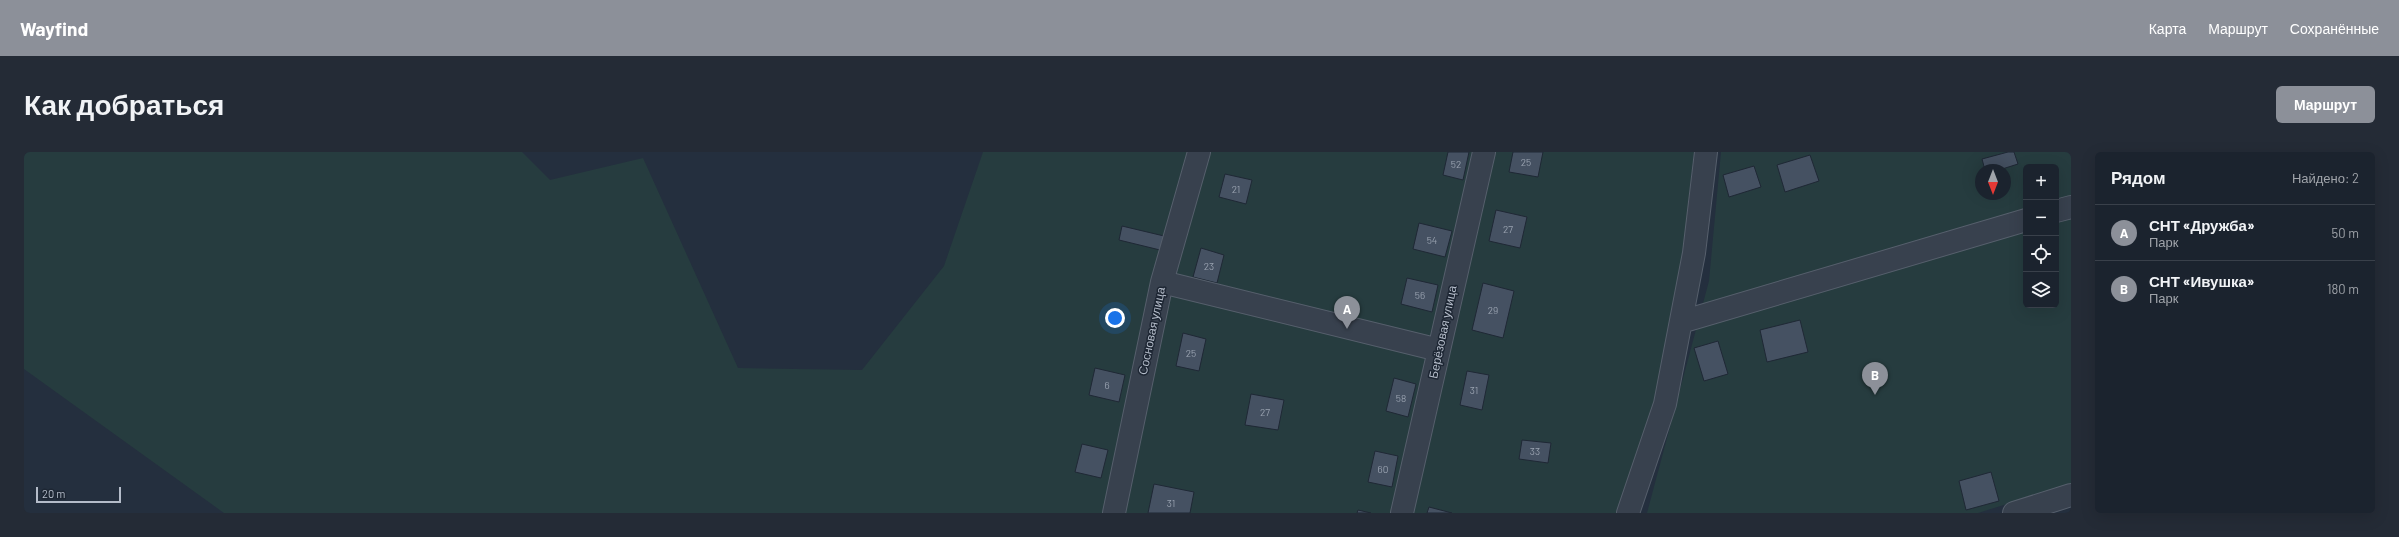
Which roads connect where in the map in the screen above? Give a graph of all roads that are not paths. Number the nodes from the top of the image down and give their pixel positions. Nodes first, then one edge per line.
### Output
1 (1198, 152) edge
2 (1484, 152) edge
3 (1706, 152) edge
4 (2071, 207) edge
5 (2059, 210) edge
6 (2023, 221) edge
7 (1162, 282) junction
8 (1681, 322) junction
9 (1439, 350) junction
10 (2071, 495) edge
11 (1114, 513) edge
12 (1402, 513) edge
13 (1628, 513) edge
14 (2014, 513) edge

1 - 7 lane, Сосновая улица
2 - 9 lane, Берёзовая улица
3 - 8 lane
4 - 5 lane
6 - 8 lane
7 - 9 lane
7 - 11 lane, Сосновая улица
8 - 13 lane
9 - 12 lane, Берёзовая улица
10 - 14 lane

